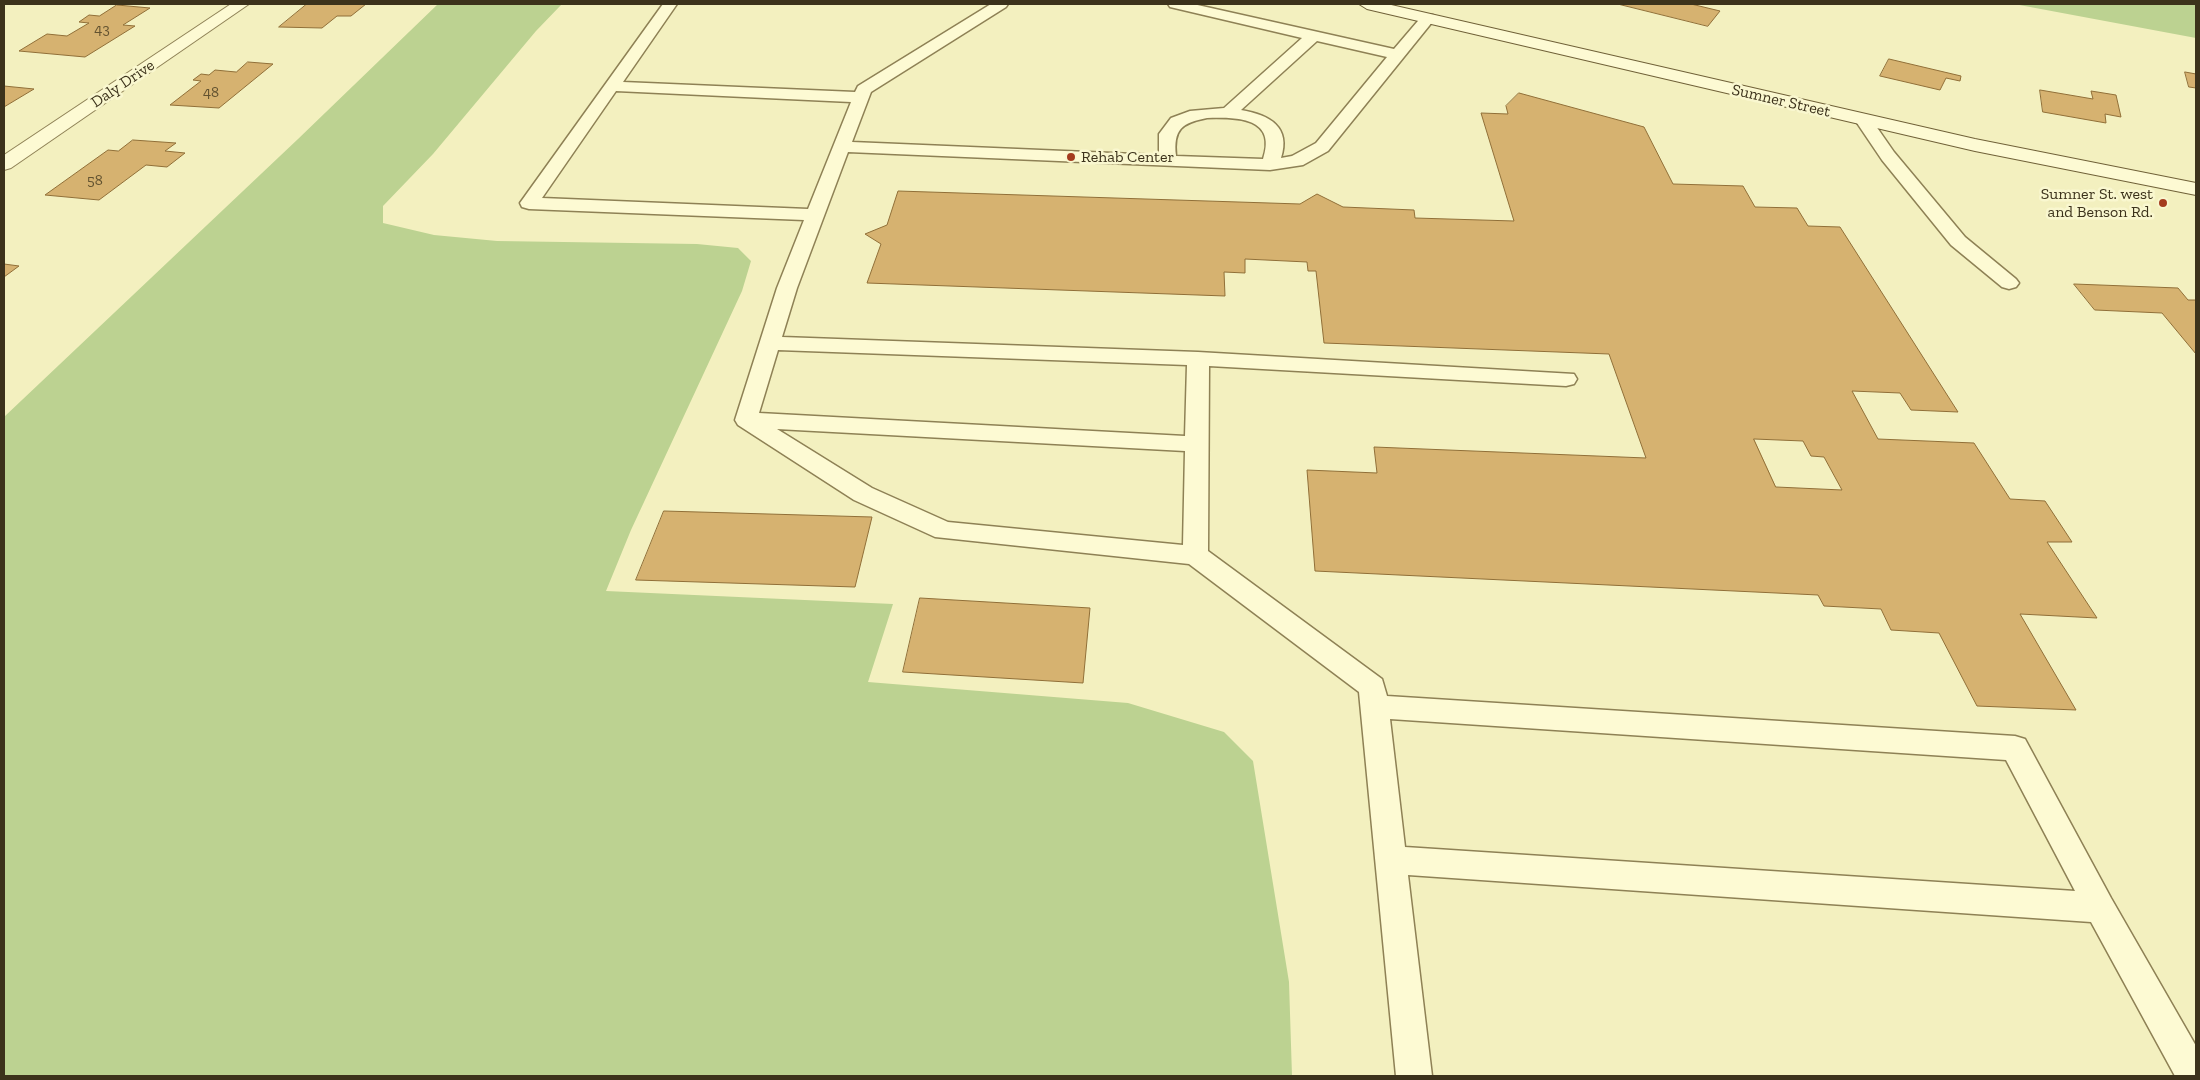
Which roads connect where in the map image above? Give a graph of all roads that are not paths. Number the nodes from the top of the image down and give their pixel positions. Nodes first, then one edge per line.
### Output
1 (241, 4) edge
2 (670, 4) edge
3 (1001, 4) edge
4 (1174, 4) edge
5 (1367, 4) edge
6 (1428, 18) junction
7 (1313, 36) junction
8 (1398, 55) junction
9 (612, 86) junction
10 (860, 97) junction
11 (1229, 112) junction
12 (1863, 120) junction
13 (842, 147) junction
14 (1168, 161) junction
15 (4, 164) edge
16 (1270, 165) junction
17 (2195, 190) edge
18 (815, 215) junction
19 (2009, 283) dead end
20 (770, 343) junction
21 (1198, 359) junction
22 (1566, 379) dead end
23 (746, 420) junction
24 (1196, 444) junction
25 (1195, 555) junction
26 (1374, 707) junction
27 (1390, 860) junction
28 (2100, 908) junction
29 (1414, 1076) edge
30 (2194, 1076) edge

1 - 15 main road, Daly Drive
2 - 9 lane
3 - 10 lane
4 - 7 lane
5 - 6 main road, Sumner Street
6 - 8 lane
6 - 12 main road, Sumner Street
7 - 8 lane
7 - 11 lane
8 - 16 lane
9 - 10 lane
9 - 18 lane
10 - 13 lane
11 - 14 lane
11 - 16 lane
12 - 17 main road, Sumner Street
12 - 19 lane
13 - 14 lane
13 - 18 lane
14 - 16 lane
18 - 20 lane
20 - 21 lane
20 - 23 lane
21 - 22 lane
21 - 24 lane
23 - 24 lane
23 - 25 lane
24 - 25 lane
25 - 26 lane
26 - 27 lane
26 - 28 lane
27 - 28 lane
27 - 29 lane
28 - 30 lane

